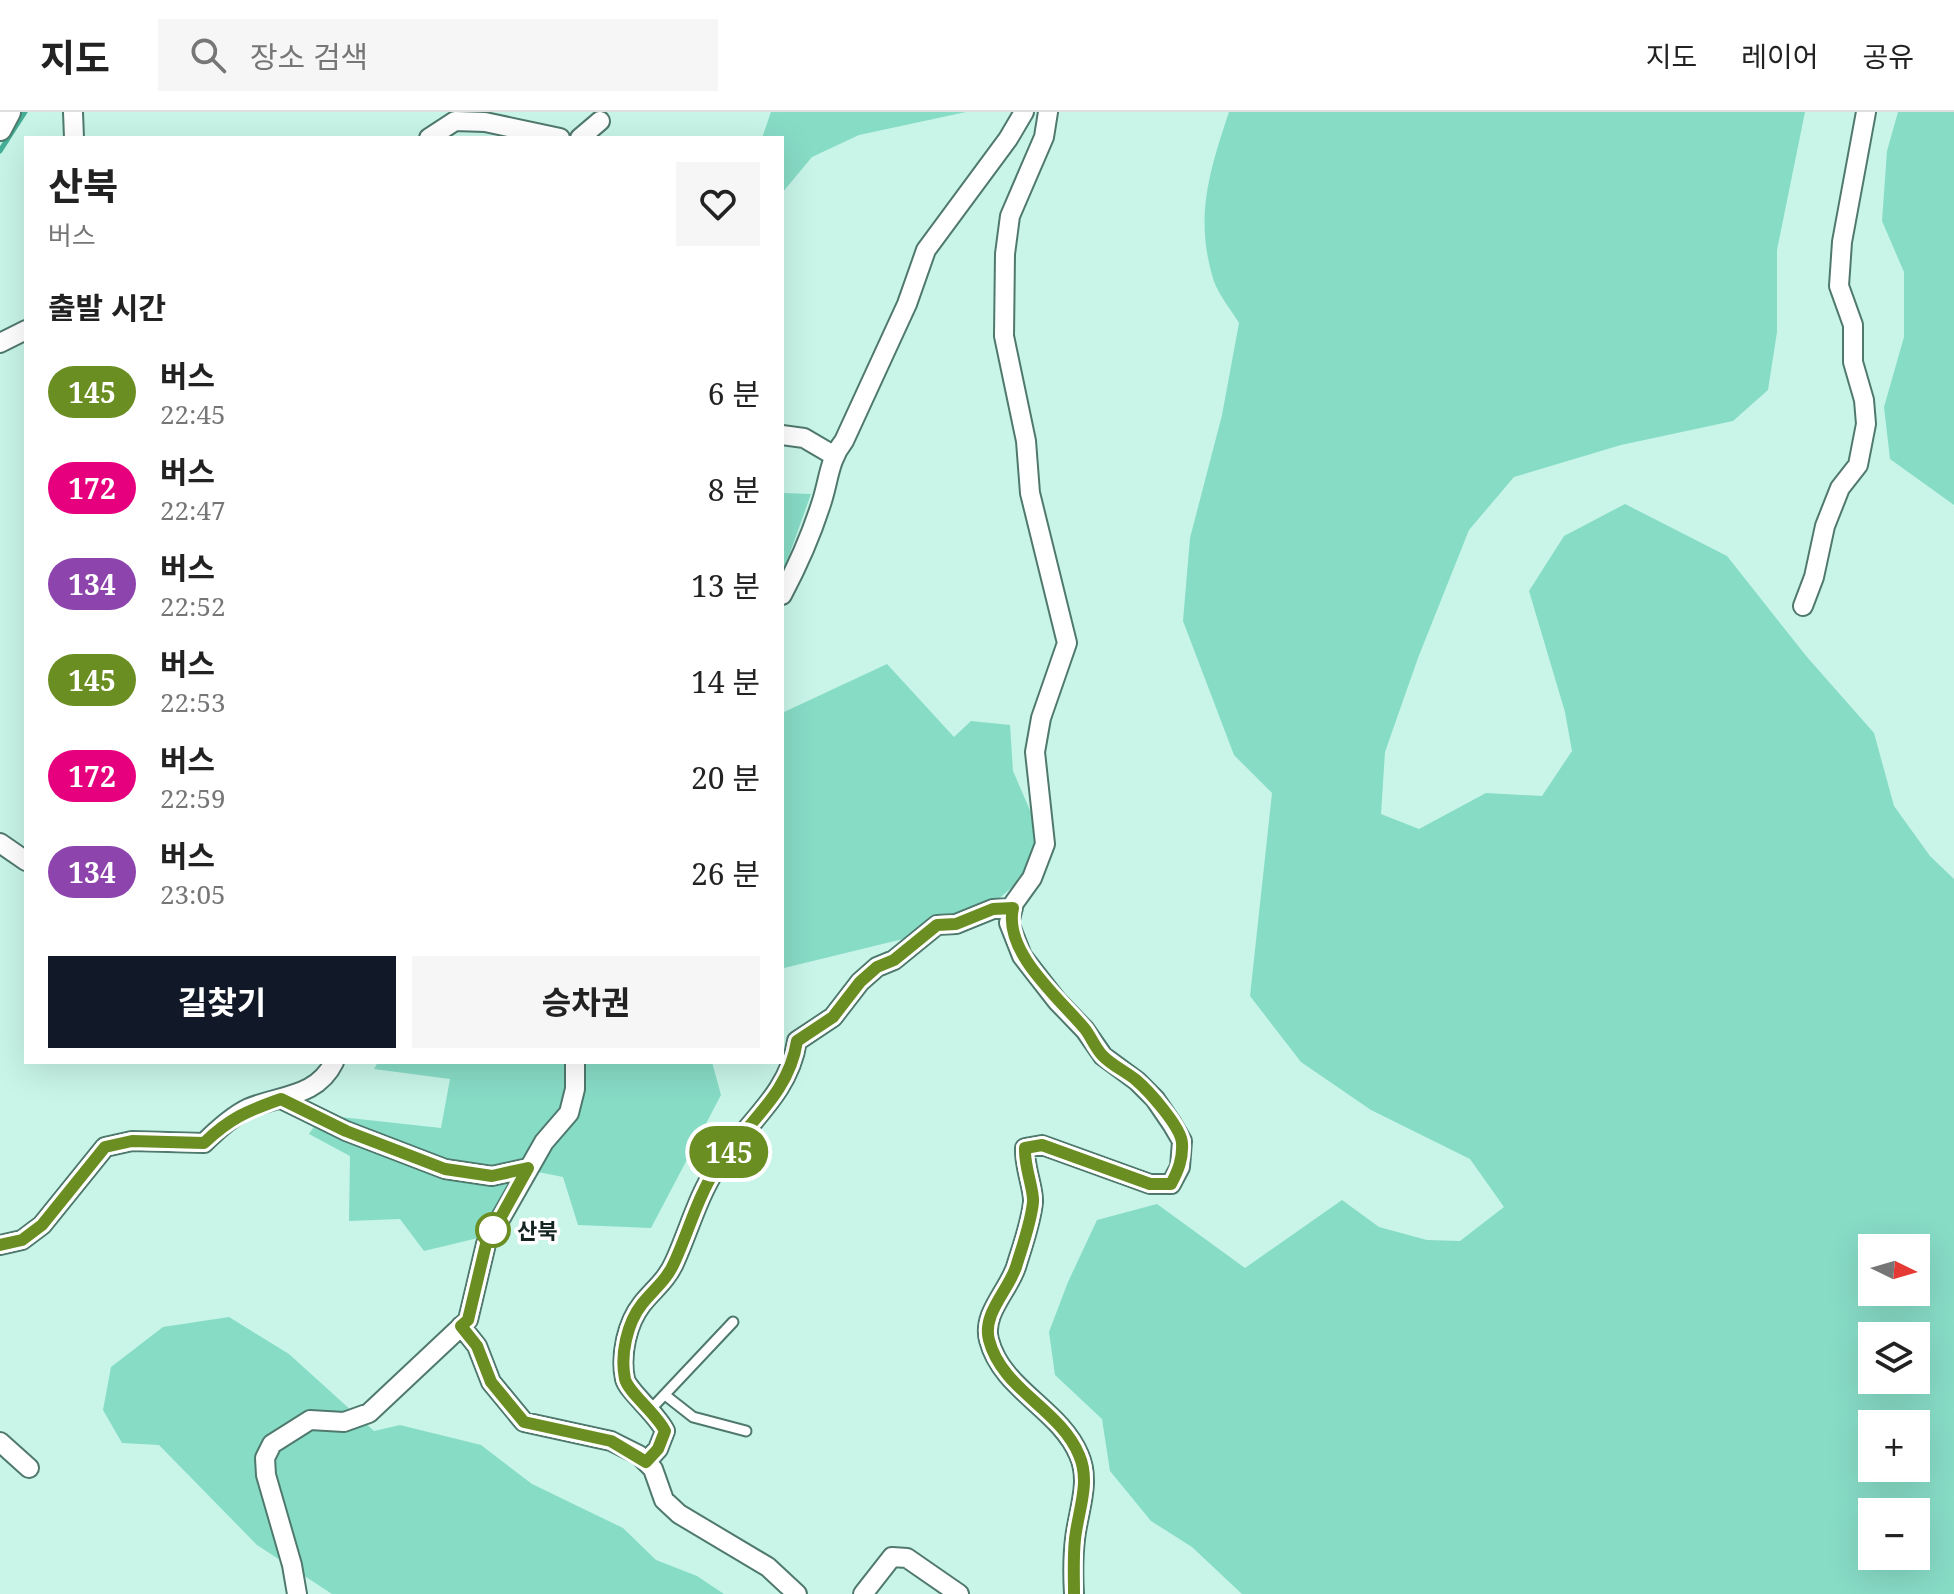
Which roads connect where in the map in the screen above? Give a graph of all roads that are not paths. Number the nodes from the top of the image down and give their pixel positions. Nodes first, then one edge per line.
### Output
1 (9, 112) edge
2 (73, 112) edge
3 (1024, 112) edge
4 (1048, 112) edge
5 (1866, 112) edge
6 (600, 121) dead end
7 (0, 129) edge
8 (74, 136) edge
9 (432, 136) edge
10 (551, 136) edge
11 (582, 136) edge
12 (24, 331) edge
13 (0, 343) edge
14 (784, 435) edge
15 (833, 455) junction
16 (784, 591) edge
17 (1803, 606) dead end
18 (0, 843) edge
19 (24, 860) edge
20 (1013, 908) junction
21 (333, 1064) edge
22 (575, 1064) edge
23 (281, 1099) junction
24 (528, 1168) junction
25 (0, 1245) edge
26 (733, 1322) dead end
27 (461, 1326) junction
28 (665, 1395) junction
29 (651, 1409) junction
30 (746, 1431) dead end
31 (0, 1442) edge
32 (646, 1462) junction
33 (29, 1468) dead end
34 (297, 1594) edge
35 (797, 1594) edge
36 (863, 1594) edge
37 (959, 1594) edge
38 (1074, 1594) edge

1 - 7 street
2 - 8 street
3 - 15 street
4 - 20 street
5 - 17 street
6 - 11 street
9 - 10 street
12 - 13 street
14 - 15 street
15 - 16 street
18 - 19 street
20 - 29 street
20 - 38 street
21 - 23 street
22 - 24 street
23 - 24 street
23 - 25 street
24 - 27 street
26 - 28 lane
27 - 32 street
27 - 34 street
28 - 29 lane
28 - 30 lane
29 - 32 street
31 - 33 street
32 - 35 street
36 - 37 street

